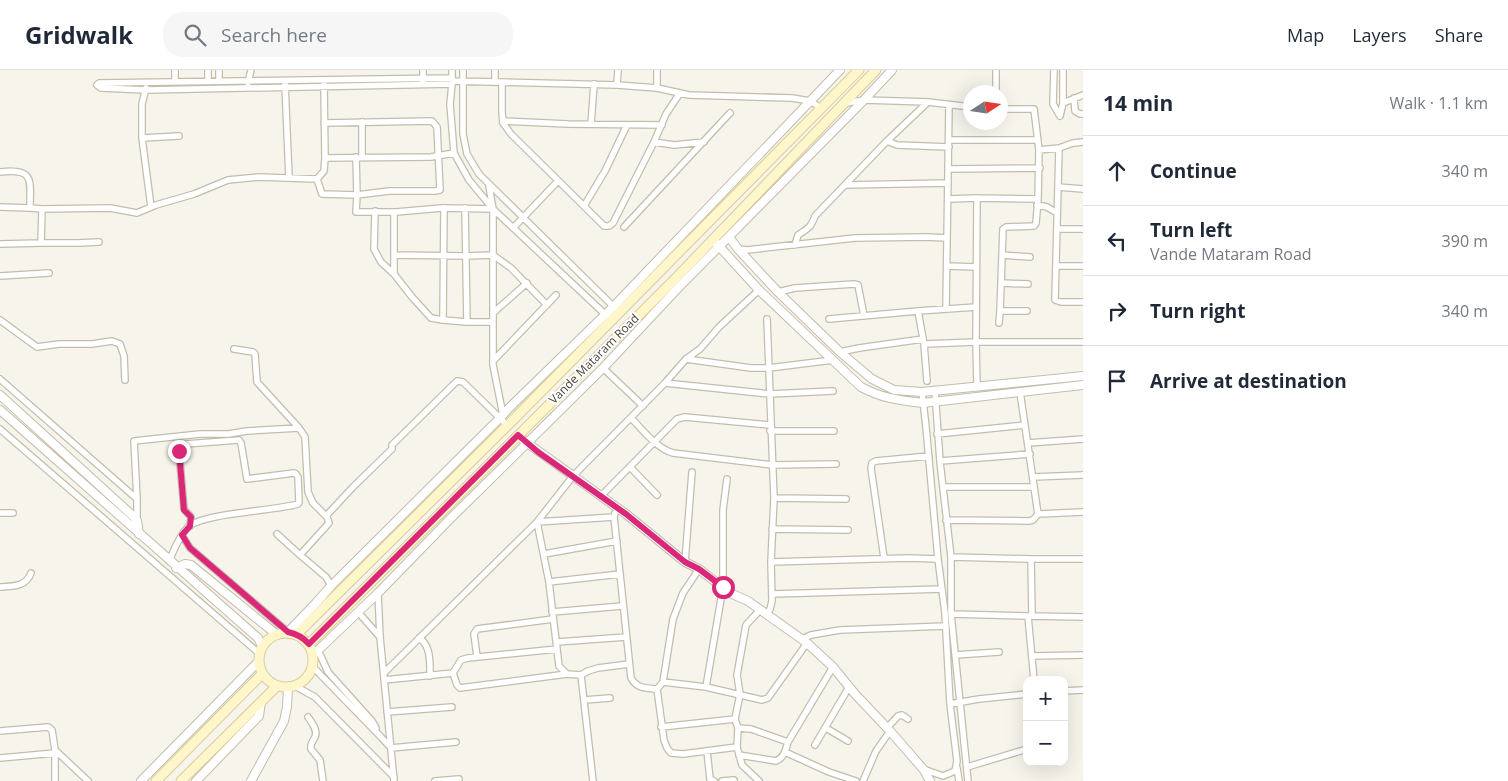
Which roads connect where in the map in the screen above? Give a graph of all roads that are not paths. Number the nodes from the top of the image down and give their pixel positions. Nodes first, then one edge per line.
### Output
1 (175, 70) edge
2 (208, 70) edge
3 (219, 70) edge
4 (251, 70) edge
5 (423, 70) edge
6 (452, 70) edge
7 (463, 70) edge
8 (495, 70) edge
9 (618, 70) edge
10 (657, 70) edge
11 (840, 70) edge
12 (859, 70) edge
13 (876, 70) edge
14 (892, 70) edge
15 (996, 70) edge
16 (1054, 70) edge
17 (1063, 70) edge
18 (285, 80) junction
19 (248, 81) junction
20 (452, 81) junction
21 (463, 81) junction
22 (175, 82) junction
23 (208, 82) junction
24 (219, 82) junction
25 (423, 82) junction
26 (495, 82) junction
27 (502, 82) junction
28 (324, 84) junction
29 (594, 84) junction
30 (617, 85) junction
31 (996, 85) edge
32 (146, 86) junction
33 (248, 88) junction
34 (286, 88) junction
35 (656, 88) junction
36 (680, 93) junction
37 (1083, 95) edge
38 (1074, 98) junction
39 (864, 100) junction
40 (810, 102) junction
41 (928, 102) junction
42 (844, 103) junction
43 (1063, 103) junction
44 (949, 105) junction
45 (963, 107) edge
46 (821, 108) junction
47 (1008, 109) edge
48 (730, 113) dead end
49 (1083, 114) edge
50 (503, 121) junction
51 (362, 122) junction
52 (324, 123) junction
53 (591, 124) junction
54 (627, 125) junction
55 (662, 125) junction
56 (179, 136) dead end
57 (142, 138) junction
58 (949, 140) junction
59 (1038, 140) junction
60 (886, 141) junction
61 (654, 142) junction
62 (704, 142) junction
63 (1083, 142) edge
64 (949, 147) junction
65 (1059, 148) junction
66 (1039, 150) junction
67 (454, 153) junction
68 (438, 156) junction
69 (359, 157) junction
70 (325, 158) junction
71 (1040, 168) junction
72 (949, 169) junction
73 (0, 172) edge
74 (289, 178) junction
75 (317, 179) junction
76 (558, 181) junction
77 (948, 183) junction
78 (489, 184) junction
79 (845, 185) junction
80 (1058, 187) junction
81 (1083, 188) edge
82 (357, 195) junction
83 (977, 198) junction
84 (948, 199) junction
85 (1037, 202) junction
86 (584, 206) junction
87 (151, 207) junction
88 (0, 208) edge
89 (30, 208) junction
90 (444, 208) junction
91 (465, 208) junction
92 (42, 209) junction
93 (493, 209) junction
94 (375, 212) junction
95 (394, 212) junction
96 (1057, 213) junction
97 (522, 218) junction
98 (624, 227) dead end
99 (513, 228) junction
100 (1057, 229) junction
101 (1083, 229) edge
102 (729, 237) junction
103 (947, 238) junction
104 (99, 242) dead end
105 (41, 243) junction
106 (716, 243) junction
107 (0, 244) edge
108 (795, 245) junction
109 (738, 249) junction
110 (493, 255) junction
111 (1002, 255) junction
112 (394, 256) junction
113 (443, 256) junction
114 (466, 256) junction
115 (1030, 257) dead end
116 (947, 266) junction
117 (1056, 266) junction
118 (1083, 266) edge
119 (976, 267) junction
120 (49, 273) dead end
121 (394, 274) junction
122 (0, 276) edge
123 (527, 283) junction
124 (1001, 283) junction
125 (1028, 284) dead end
126 (759, 290) junction
127 (778, 292) junction
128 (556, 295) dead end
129 (1083, 302) edge
130 (547, 305) junction
131 (976, 307) junction
132 (946, 308) junction
133 (616, 309) junction
134 (1000, 311) junction
135 (1027, 311) dead end
136 (918, 312) junction
137 (493, 313) junction
138 (864, 316) junction
139 (608, 317) junction
140 (767, 319) dead end
141 (0, 320) edge
142 (443, 320) junction
143 (829, 320) dead end
144 (467, 322) junction
145 (494, 322) junction
146 (999, 323) dead end
147 (924, 341) junction
148 (976, 342) junction
149 (1083, 342) edge
150 (234, 349) dead end
151 (840, 352) junction
152 (686, 359) junction
153 (833, 360) junction
154 (493, 361) junction
155 (603, 368) junction
156 (770, 368) junction
157 (1083, 376) edge
158 (0, 378) edge
159 (125, 380) dead end
160 (927, 381) dead end
161 (665, 383) junction
162 (1083, 385) edge
163 (977, 386) junction
164 (833, 391) dead end
165 (934, 391) junction
166 (922, 392) junction
167 (1020, 392) junction
168 (770, 394) junction
169 (0, 395) edge
170 (934, 401) junction
171 (922, 403) junction
172 (642, 406) junction
173 (0, 410) edge
174 (502, 416) junction
175 (631, 418) junction
176 (1025, 425) junction
177 (507, 426) junction
178 (299, 428) junction
179 (770, 428) junction
180 (0, 429) edge
181 (834, 431) dead end
182 (937, 434) junction
183 (518, 435) junction
184 (1083, 439) edge
185 (654, 442) junction
186 (526, 443) junction
187 (1028, 443) junction
188 (1030, 454) junction
189 (929, 456) junction
190 (940, 461) junction
191 (836, 464) dead end
192 (772, 465) junction
193 (630, 467) junction
194 (692, 472) dead end
195 (573, 476) junction
196 (1083, 476) edge
197 (1033, 477) junction
198 (728, 478) dead end
199 (943, 487) junction
200 (1034, 487) junction
201 (657, 495) dead end
202 (601, 496) junction
203 (774, 498) junction
204 (137, 499) junction
205 (846, 499) dead end
206 (1083, 512) edge
207 (0, 513) edge
208 (13, 513) dead end
209 (615, 513) junction
210 (1038, 514) junction
211 (326, 516) junction
212 (946, 520) junction
213 (137, 521) junction
214 (537, 522) junction
215 (190, 526) junction
216 (772, 529) junction
217 (848, 530) dead end
218 (136, 532) junction
219 (277, 534) dead end
220 (182, 535) junction
221 (617, 542) junction
222 (544, 554) junction
223 (300, 555) junction
224 (950, 557) junction
225 (884, 558) junction
226 (938, 559) junction
227 (1031, 559) junction
228 (1083, 559) edge
229 (169, 561) junction
230 (685, 562) junction
231 (771, 562) junction
232 (176, 568) junction
233 (699, 569) junction
234 (32, 573) dead end
235 (620, 574) junction
236 (549, 582) junction
237 (331, 586) junction
238 (0, 587) edge
239 (723, 587) junction
240 (942, 588) junction
241 (378, 593) junction
242 (772, 594) junction
243 (622, 606) junction
244 (760, 610) junction
245 (358, 612) junction
246 (951, 614) junction
247 (767, 615) junction
248 (553, 616) junction
249 (1030, 616) junction
250 (1083, 617) edge
251 (946, 626) junction
252 (293, 633) junction
253 (276, 634) junction
254 (626, 637) junction
255 (380, 638) junction
256 (419, 638) junction
257 (804, 641) junction
258 (557, 642) junction
259 (309, 644) junction
260 (557, 649) junction
261 (999, 652) dead end
262 (316, 653) junction
263 (260, 654) junction
264 (955, 654) junction
265 (1083, 654) edge
266 (1032, 656) junction
267 (476, 657) junction
268 (629, 664) junction
269 (313, 667) junction
270 (833, 667) junction
271 (384, 673) junction
272 (453, 673) junction
273 (262, 674) junction
274 (567, 674) junction
275 (581, 675) junction
276 (430, 676) junction
277 (1034, 676) edge
278 (384, 680) junction
279 (663, 682) junction
280 (277, 686) junction
281 (292, 687) junction
282 (706, 687) junction
283 (850, 687) junction
284 (657, 689) junction
285 (1083, 690) edge
286 (1068, 692) edge
287 (740, 694) junction
288 (1023, 694) edge
289 (610, 698) dead end
290 (584, 700) junction
291 (261, 702) junction
292 (959, 703) junction
293 (950, 704) junction
294 (452, 707) dead end
295 (387, 712) junction
296 (308, 717) dead end
297 (908, 718) dead end
298 (734, 719) junction
299 (661, 727) junction
300 (738, 728) junction
301 (826, 728) junction
302 (888, 729) junction
303 (0, 731) edge
304 (381, 737) junction
305 (848, 741) dead end
306 (456, 742) dead end
307 (788, 742) junction
308 (816, 745) dead end
309 (737, 747) junction
310 (390, 748) junction
311 (1023, 750) edge
312 (707, 751) junction
313 (55, 752) junction
314 (785, 752) junction
315 (739, 755) junction
316 (0, 758) edge
317 (957, 761) junction
318 (967, 767) junction
319 (924, 770) junction
320 (394, 779) edge
321 (460, 779) dead end
322 (734, 780) edge
323 (56, 781) edge
324 (88, 781) edge
325 (141, 781) edge
326 (156, 781) edge
327 (181, 781) edge
328 (196, 781) edge
329 (251, 781) edge
330 (323, 781) edge
331 (435, 781) edge
332 (593, 781) edge
333 (714, 781) edge
334 (722, 781) edge
335 (759, 781) edge
336 (856, 781) edge
337 (863, 781) edge
338 (930, 781) edge
339 (959, 781) edge
340 (968, 781) edge

1 - 22 street
2 - 23 street
3 - 24 street
4 - 19 street
5 - 25 street
6 - 20 street
7 - 21 street
8 - 26 street
9 - 30 street
10 - 35 street
11 - 40 street
12 - 46 main road, Vande Mataram Road
13 - 42 main road, Vande Mataram Road
14 - 39 street
15 - 31 street
16 - 43 street
17 - 43 street
18 - 19 street
18 - 28 street
18 - 34 street
19 - 24 street
19 - 33 street
20 - 21 street
20 - 25 street
20 - 67 street
21 - 26 street
21 - 78 street
22 - 23 street
22 - 32 street
23 - 24 street
25 - 28 street
26 - 27 street
27 - 29 street
27 - 50 street
28 - 34 street
28 - 52 street
29 - 30 street
29 - 53 street
30 - 35 street
32 - 32 street
32 - 33 street
32 - 57 street
33 - 34 street
34 - 74 street
35 - 36 street
36 - 40 street
36 - 55 street
37 - 38 street
38 - 43 street
38 - 49 street
39 - 41 street
39 - 42 street
39 - 102 street
40 - 46 street
40 - 133 street
41 - 44 street
41 - 60 street
42 - 106 main road, Vande Mataram Road
44 - 45 street
44 - 58 street
46 - 133 main road, Vande Mataram Road
47 - 59 street
48 - 62 street
50 - 53 street
50 - 76 street
51 - 52 street
51 - 68 street
51 - 69 street
52 - 70 street
53 - 54 street
54 - 55 street
54 - 86 street
55 - 61 street
56 - 57 street
57 - 87 street
58 - 59 street
58 - 64 street
59 - 66 street
60 - 64 street
60 - 79 street
61 - 62 street
61 - 86 street
62 - 98 street
63 - 65 street
64 - 72 street
65 - 66 street
65 - 80 street
66 - 71 street
67 - 68 street
67 - 93 street
68 - 69 street
68 - 82 street
69 - 70 street
69 - 82 street
70 - 75 street
71 - 72 street
71 - 85 street
72 - 77 street
73 - 89 street
74 - 75 street
74 - 87 street
75 - 82 street
76 - 86 street
76 - 97 street
77 - 79 street
77 - 84 street
78 - 93 street
78 - 97 street
79 - 108 street
80 - 81 street
80 - 96 street
82 - 94 street
83 - 84 street
83 - 85 street
83 - 119 street
84 - 103 street
85 - 96 street
85 - 111 street
87 - 92 street
88 - 89 street
89 - 92 street
90 - 91 street
90 - 95 street
90 - 113 street
91 - 93 street
91 - 114 street
92 - 105 street
93 - 99 street
93 - 110 street
94 - 95 street
94 - 121 street
95 - 112 street
96 - 100 street
97 - 99 street
97 - 133 street
99 - 139 street
100 - 101 street
100 - 117 street
102 - 106 street
102 - 109 street
103 - 108 street
103 - 116 street
104 - 105 street
105 - 107 street
106 - 126 street
106 - 155 street
106 - 183 main road, Vande Mataram Road
108 - 109 street
109 - 127 street
110 - 114 street
110 - 123 street
110 - 137 street
111 - 115 street
111 - 124 street
112 - 113 street
112 - 121 street
113 - 114 street
113 - 142 street
114 - 144 street
116 - 119 street
116 - 132 street
117 - 118 street
117 - 129 street
119 - 131 street
120 - 122 street
121 - 142 street
123 - 130 street
123 - 137 street
124 - 125 street
124 - 134 street
126 - 152 street
126 - 153 street
127 - 138 street
127 - 151 street
128 - 130 street
130 - 154 street
131 - 132 street
131 - 148 street
132 - 136 street
133 - 139 main road, Vande Mataram Road
134 - 135 street
134 - 146 street
136 - 138 street
136 - 147 street
137 - 145 street
138 - 143 street
139 - 174 street
139 - 177 main road, Vande Mataram Road
140 - 156 street
141 - 159 street
142 - 144 street
144 - 145 street
145 - 154 street
147 - 148 street
147 - 151 street
147 - 160 street
148 - 149 street
148 - 163 street
150 - 178 street
151 - 166 street
152 - 156 street
152 - 161 street
153 - 156 street
153 - 171 street
154 - 174 street
155 - 172 street
155 - 186 street
156 - 168 street
157 - 163 street
158 - 204 street
161 - 168 street
161 - 172 street
162 - 167 street
163 - 165 street
164 - 168 street
165 - 166 street
165 - 170 street
166 - 171 street
167 - 170 street
167 - 176 street
168 - 179 street
169 - 213 street
170 - 171 street
170 - 182 street
171 - 189 street
172 - 175 street
173 - 218 street
174 - 177 street
174 - 211 street
174 - 237 street
175 - 185 street
175 - 195 street
176 - 182 street
176 - 187 street
177 - 252 main road, Vande Mataram Road
178 - 204 street
178 - 211 street
179 - 181 street
179 - 185 street
179 - 192 street
180 - 263 street
182 - 190 street
183 - 186 street
183 - 259 main road, Vande Mataram Road
184 - 187 street
185 - 192 street
185 - 193 street
186 - 195 street
186 - 241 street
187 - 188 street
188 - 190 street
188 - 197 street
189 - 225 street
189 - 226 street
190 - 199 street
191 - 192 street
192 - 203 street
193 - 201 street
193 - 202 street
194 - 230 street
195 - 202 street
195 - 214 street
196 - 197 street
197 - 200 street
198 - 239 street
199 - 200 street
199 - 212 street
200 - 210 street
202 - 209 street
203 - 205 street
203 - 216 street
204 - 213 street
206 - 210 street
207 - 208 street
209 - 214 street
209 - 221 street
209 - 230 street
210 - 212 street
211 - 223 street
212 - 224 street
213 - 218 street
214 - 222 street
214 - 256 street
215 - 215 street
215 - 220 street
216 - 217 street
216 - 231 street
218 - 229 street
219 - 223 street
220 - 229 street
220 - 252 street
221 - 222 street
221 - 235 street
222 - 236 street
223 - 237 street
224 - 227 street
224 - 246 street
225 - 226 street
225 - 231 street
226 - 240 street
227 - 228 street
227 - 249 street
229 - 232 street
230 - 233 street
231 - 242 street
232 - 253 street
232 - 263 street
233 - 239 street
233 - 279 street
234 - 238 street
235 - 236 street
235 - 243 street
236 - 248 street
237 - 252 street
239 - 244 street
239 - 282 street
240 - 242 street
240 - 251 street
241 - 245 street
241 - 255 street
242 - 247 street
243 - 248 street
243 - 254 street
244 - 247 street
244 - 287 street
245 - 255 street
245 - 262 street
246 - 249 street
246 - 264 street
247 - 257 street
248 - 258 street
248 - 267 street
249 - 250 street
249 - 266 street
251 - 257 street
251 - 293 street
252 - 253 main road
252 - 259 main road
253 - 263 main road
254 - 258 street
254 - 268 street
255 - 271 street
256 - 271 street
256 - 276 street
257 - 270 street
257 - 287 street
258 - 260 street
259 - 262 main road
260 - 267 street
260 - 274 street
261 - 264 street
262 - 269 main road
262 - 304 street
263 - 273 main road
263 - 325 street
264 - 292 street
265 - 266 street
266 - 277 street
267 - 272 street
268 - 275 street
268 - 284 street
269 - 281 main road
269 - 304 street
270 - 283 street
270 - 307 street
271 - 278 street
272 - 274 street
272 - 276 street
273 - 280 main road
273 - 326 main road
274 - 275 street
275 - 290 street
276 - 278 street
278 - 295 street
279 - 282 street
279 - 284 street
280 - 281 main road
280 - 291 main road
281 - 320 street
281 - 329 street
282 - 287 street
283 - 301 street
283 - 302 street
284 - 299 street
285 - 286 street
287 - 298 street
288 - 292 street
289 - 290 street
290 - 332 street
291 - 327 main road
291 - 328 street
292 - 293 street
292 - 318 street
293 - 317 street
294 - 295 street
295 - 310 street
296 - 330 street
297 - 302 street
298 - 299 street
298 - 300 street
299 - 312 street
300 - 307 street
300 - 309 street
301 - 305 street
301 - 308 street
302 - 319 street
302 - 337 street
303 - 313 street
304 - 310 street
306 - 310 street
307 - 314 street
309 - 312 street
309 - 315 street
310 - 320 street
311 - 318 street
312 - 333 street
313 - 316 street
313 - 323 street
313 - 324 street
314 - 315 street
314 - 336 street
315 - 335 street
317 - 319 street
317 - 339 street
318 - 340 street
319 - 338 street
321 - 331 street
322 - 334 street

